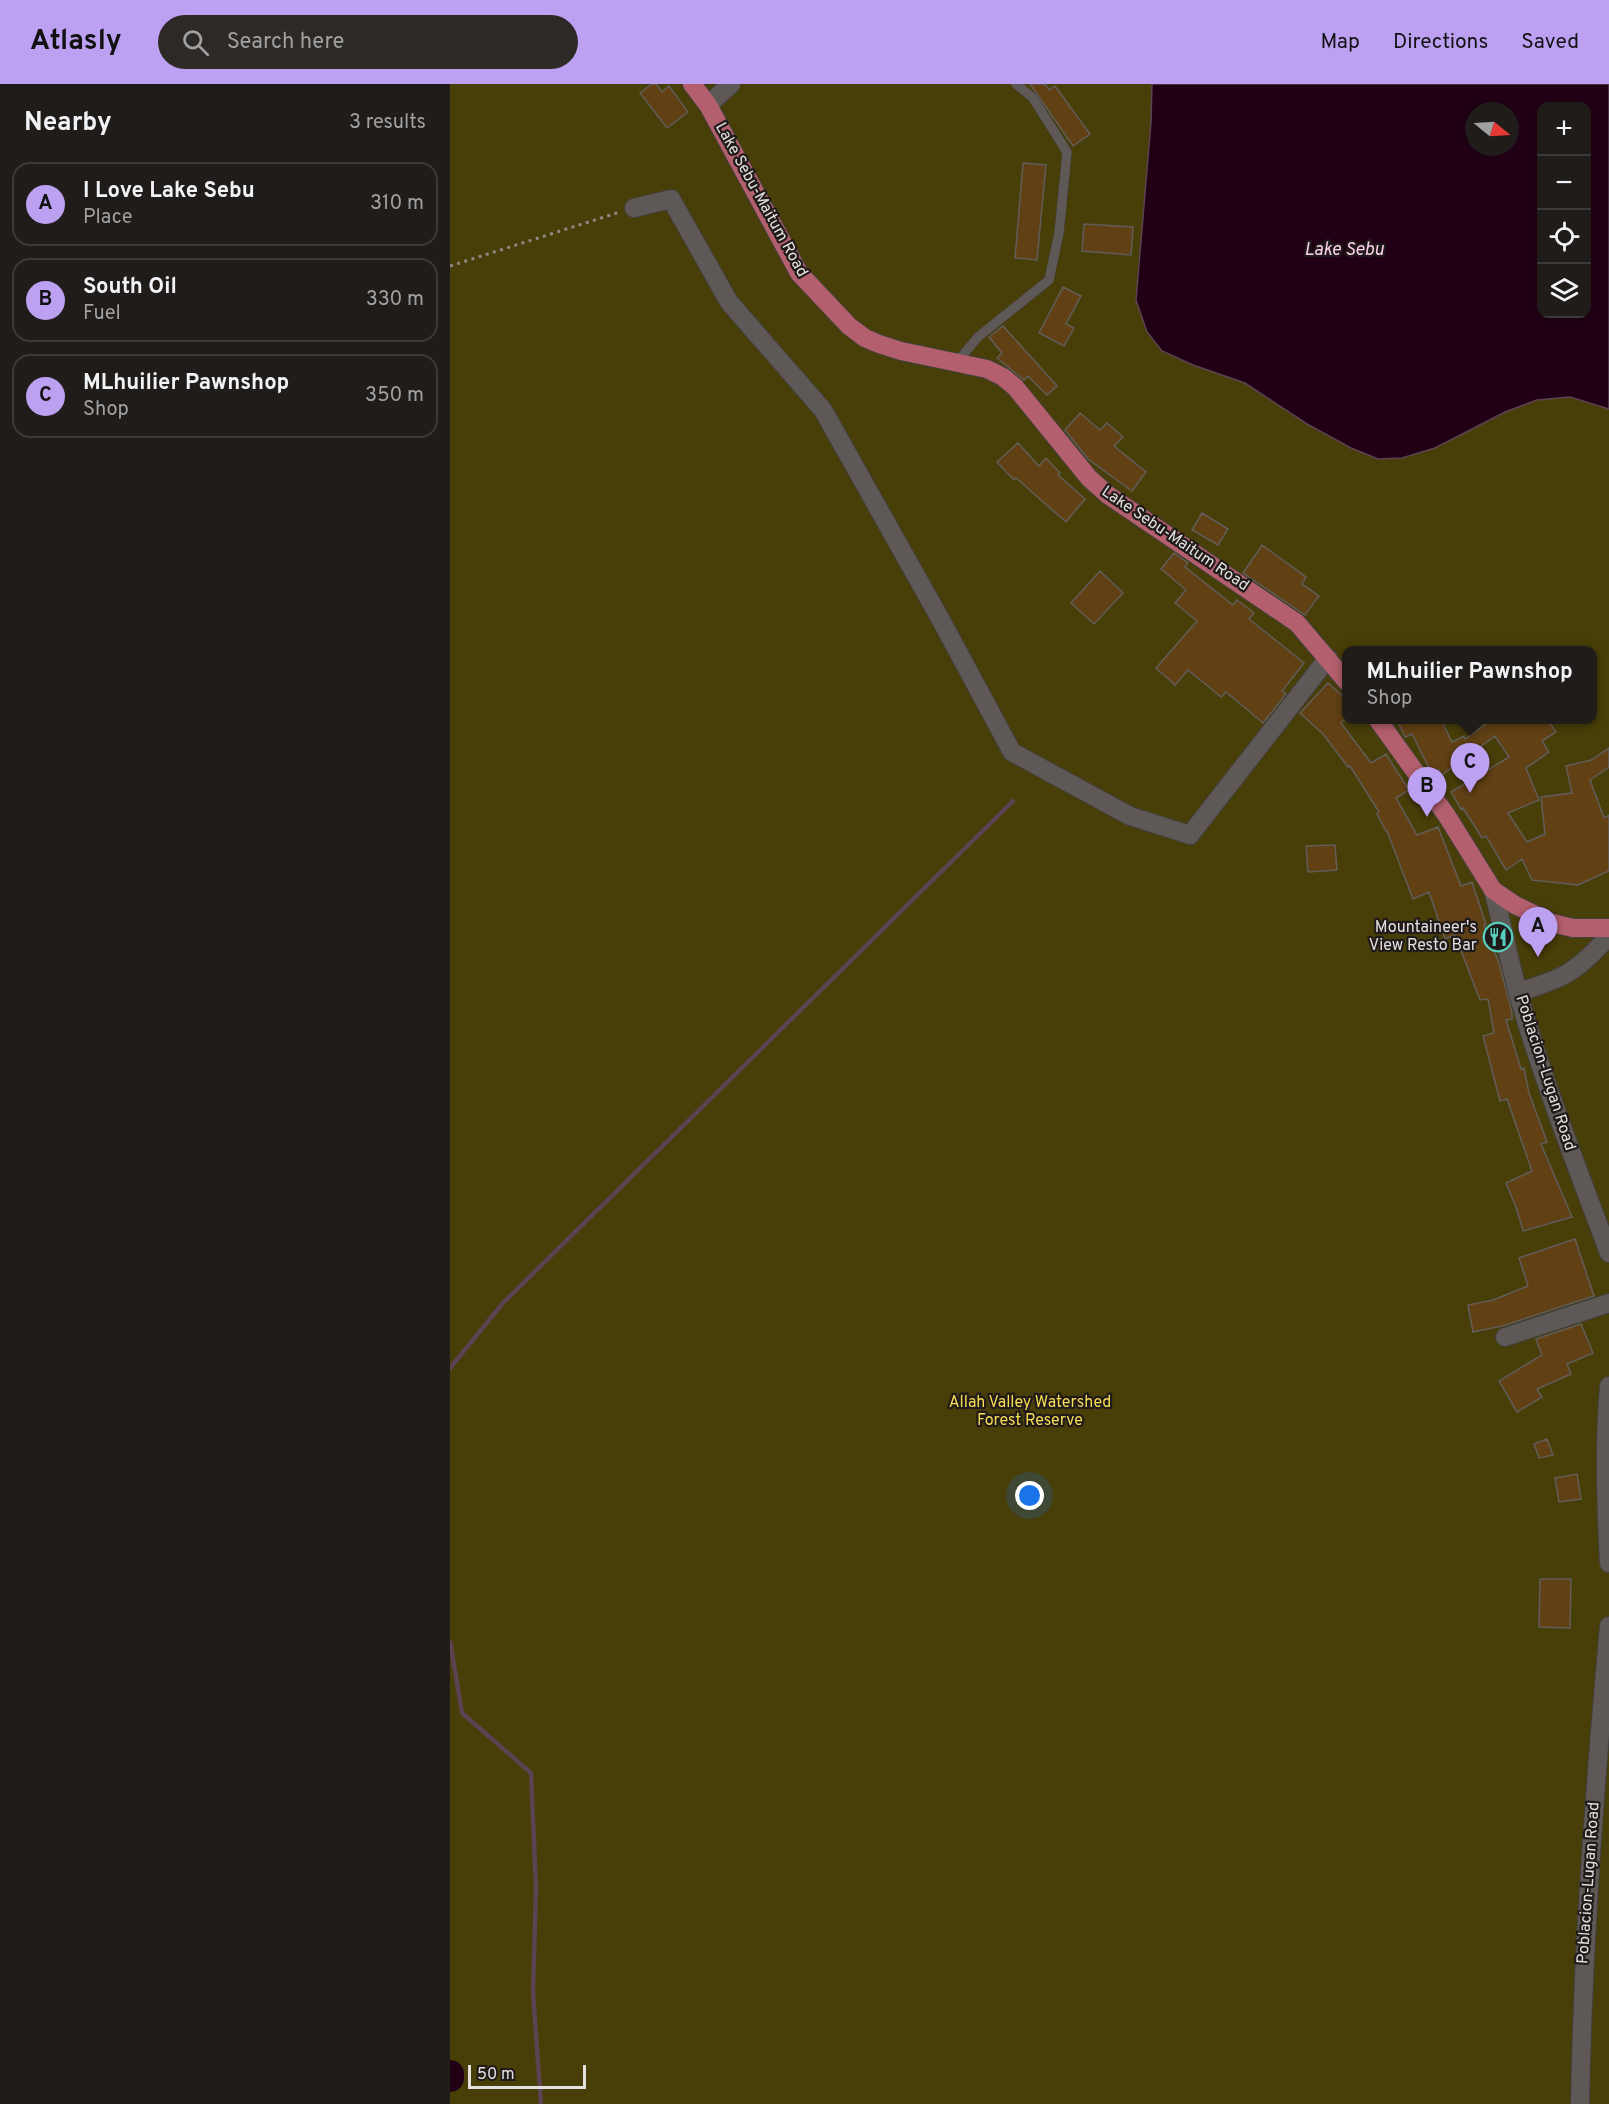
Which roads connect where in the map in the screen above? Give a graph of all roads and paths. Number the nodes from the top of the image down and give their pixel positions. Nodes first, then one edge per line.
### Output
1 (692, 84) edge
2 (731, 84) edge
3 (1016, 84) edge
4 (708, 105) junction
5 (634, 208) joint
6 (450, 266) edge
7 (957, 362) junction
8 (1328, 658) junction
9 (1342, 676) edge
10 (1381, 724) edge
11 (1493, 890) junction
12 (1609, 928) edge
13 (1609, 936) edge
14 (1518, 992) junction
15 (1609, 1253) edge
16 (1609, 1303) edge
17 (1505, 1336) dead end
18 (1609, 1386) edge
19 (1609, 1563) edge
20 (1609, 1626) edge
21 (1580, 2104) edge

1 - 4 main road, Lake Sebu-Maitum Road
2 - 4 street
3 - 7 lane
4 - 7 main road, Lake Sebu-Maitum Road
5 - 6 path
5 - 8 street
7 - 8 main road, Lake Sebu-Maitum Road
8 - 9 main road, Lake Sebu-Maitum Road
10 - 11 main road
11 - 12 main road
11 - 14 street, Poblacion-Lugan Road
13 - 14 street
14 - 15 street, Poblacion-Lugan Road
16 - 17 street
18 - 19 street
20 - 21 street, Poblacion-Lugan Road

